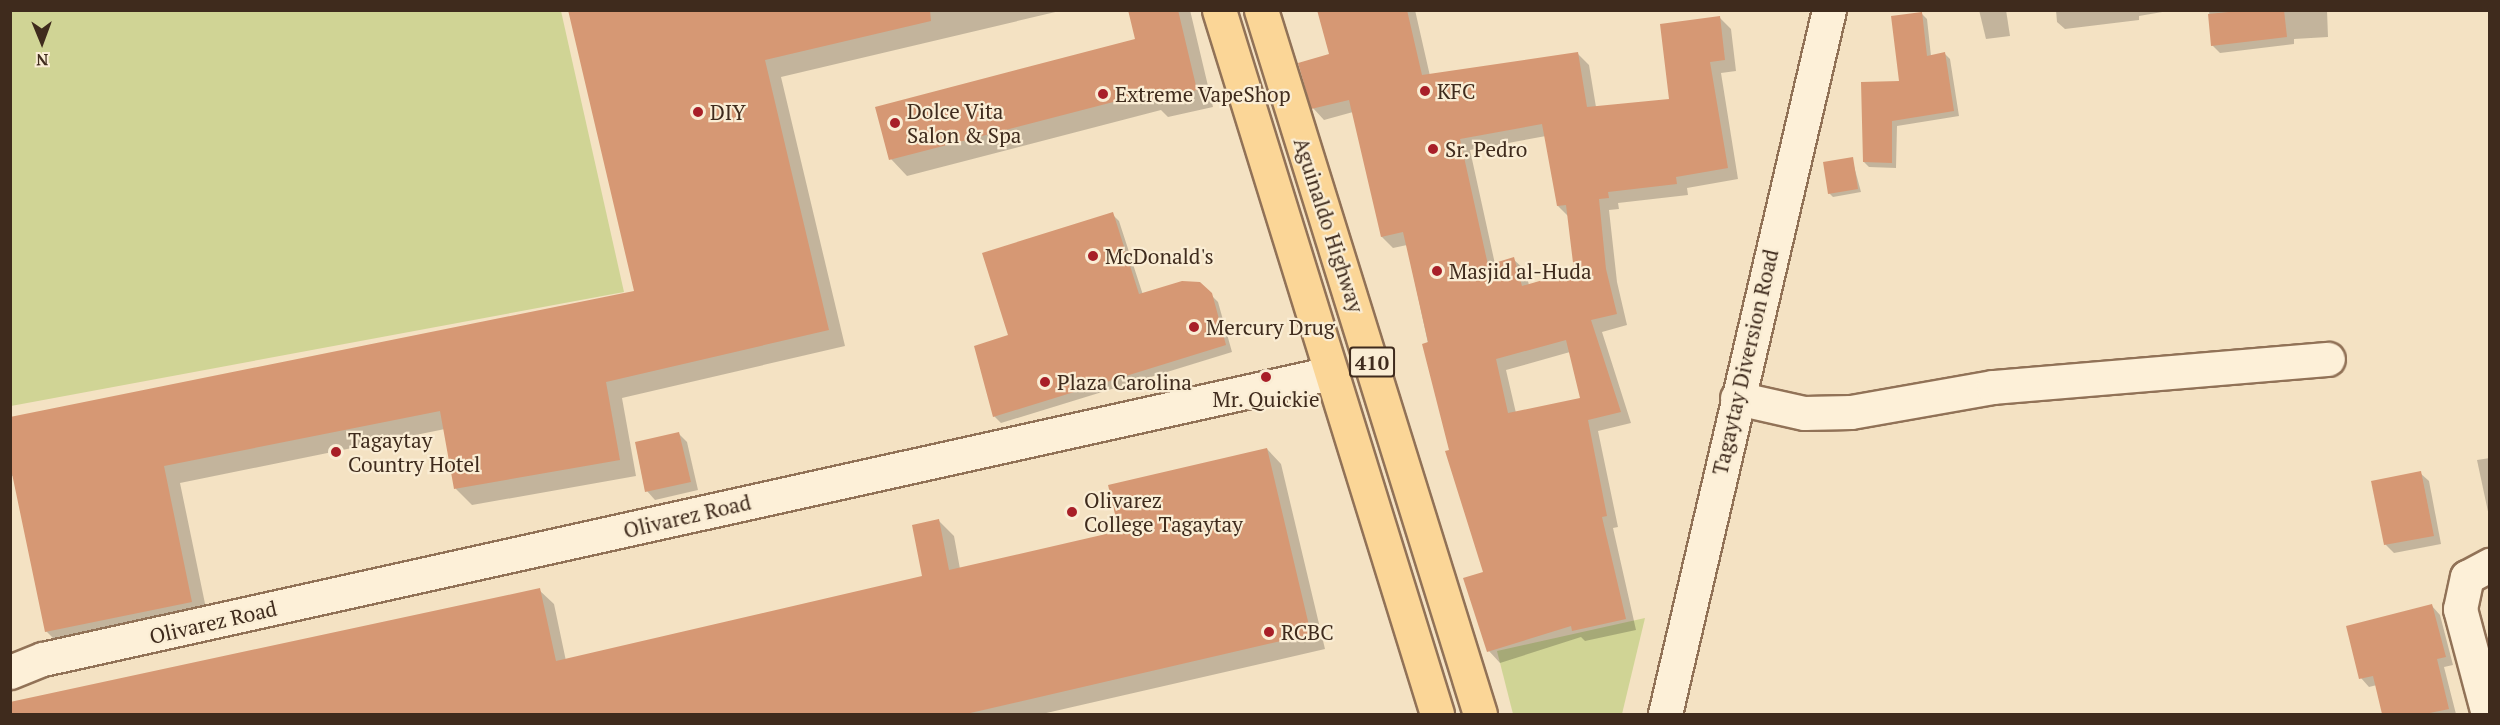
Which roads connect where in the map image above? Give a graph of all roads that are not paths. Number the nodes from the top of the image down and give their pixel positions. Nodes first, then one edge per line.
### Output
1 (1219, 10) edge
2 (1261, 10) edge
3 (1829, 10) edge
4 (2328, 359) dead end
5 (1331, 373) junction
6 (1737, 398) junction
7 (2490, 565) edge
8 (10, 672) edge
9 (1437, 714) edge
10 (1480, 714) edge
11 (1665, 714) edge
12 (2488, 714) edge

1 - 5 main road, Aguinaldo Highway / 410
2 - 10 main road, Aguinaldo Highway / 410
3 - 6 street, Tagaytay Diversion Road
4 - 6 street
5 - 8 street, Olivarez Road
5 - 9 main road, Aguinaldo Highway / 410
6 - 11 street, Tagaytay Diversion Road
7 - 12 street

